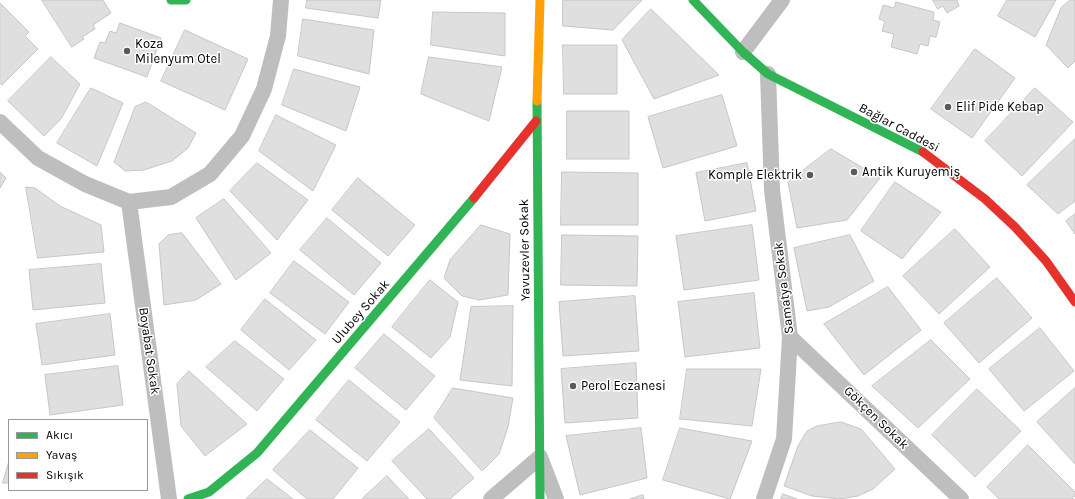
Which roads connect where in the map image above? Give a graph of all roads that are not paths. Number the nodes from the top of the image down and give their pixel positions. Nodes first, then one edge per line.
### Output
1 (171, 0) edge
2 (186, 0) edge
3 (281, 0) edge
4 (540, 0) edge
5 (692, 0) edge
6 (782, 0) edge
7 (743, 52) junction
8 (768, 74) junction
9 (536, 121) junction
10 (0, 122) edge
11 (129, 202) junction
12 (1075, 302) edge
13 (790, 337) junction
14 (540, 457) junction
15 (169, 499) edge
16 (188, 499) edge
17 (491, 499) edge
18 (540, 499) edge
19 (556, 499) edge
20 (764, 499) edge
21 (961, 499) edge

1 - 2 street
3 - 11 street
4 - 9 street, Yavuzevler Sokak
5 - 7 street, Bağlar Caddesi
6 - 7 street
7 - 8 street, Bağlar Caddesi
8 - 12 street, Bağlar Caddesi
8 - 13 street, Samatya Sokak
9 - 14 street, Yavuzevler Sokak
9 - 16 street, Ulubey Sokak
10 - 11 street
11 - 15 street, Boyabat Sokak
13 - 20 street, Samatya Sokak
13 - 21 street, Gökçen Sokak
14 - 17 street
14 - 18 street, Yavuzevler Sokak
14 - 19 street

